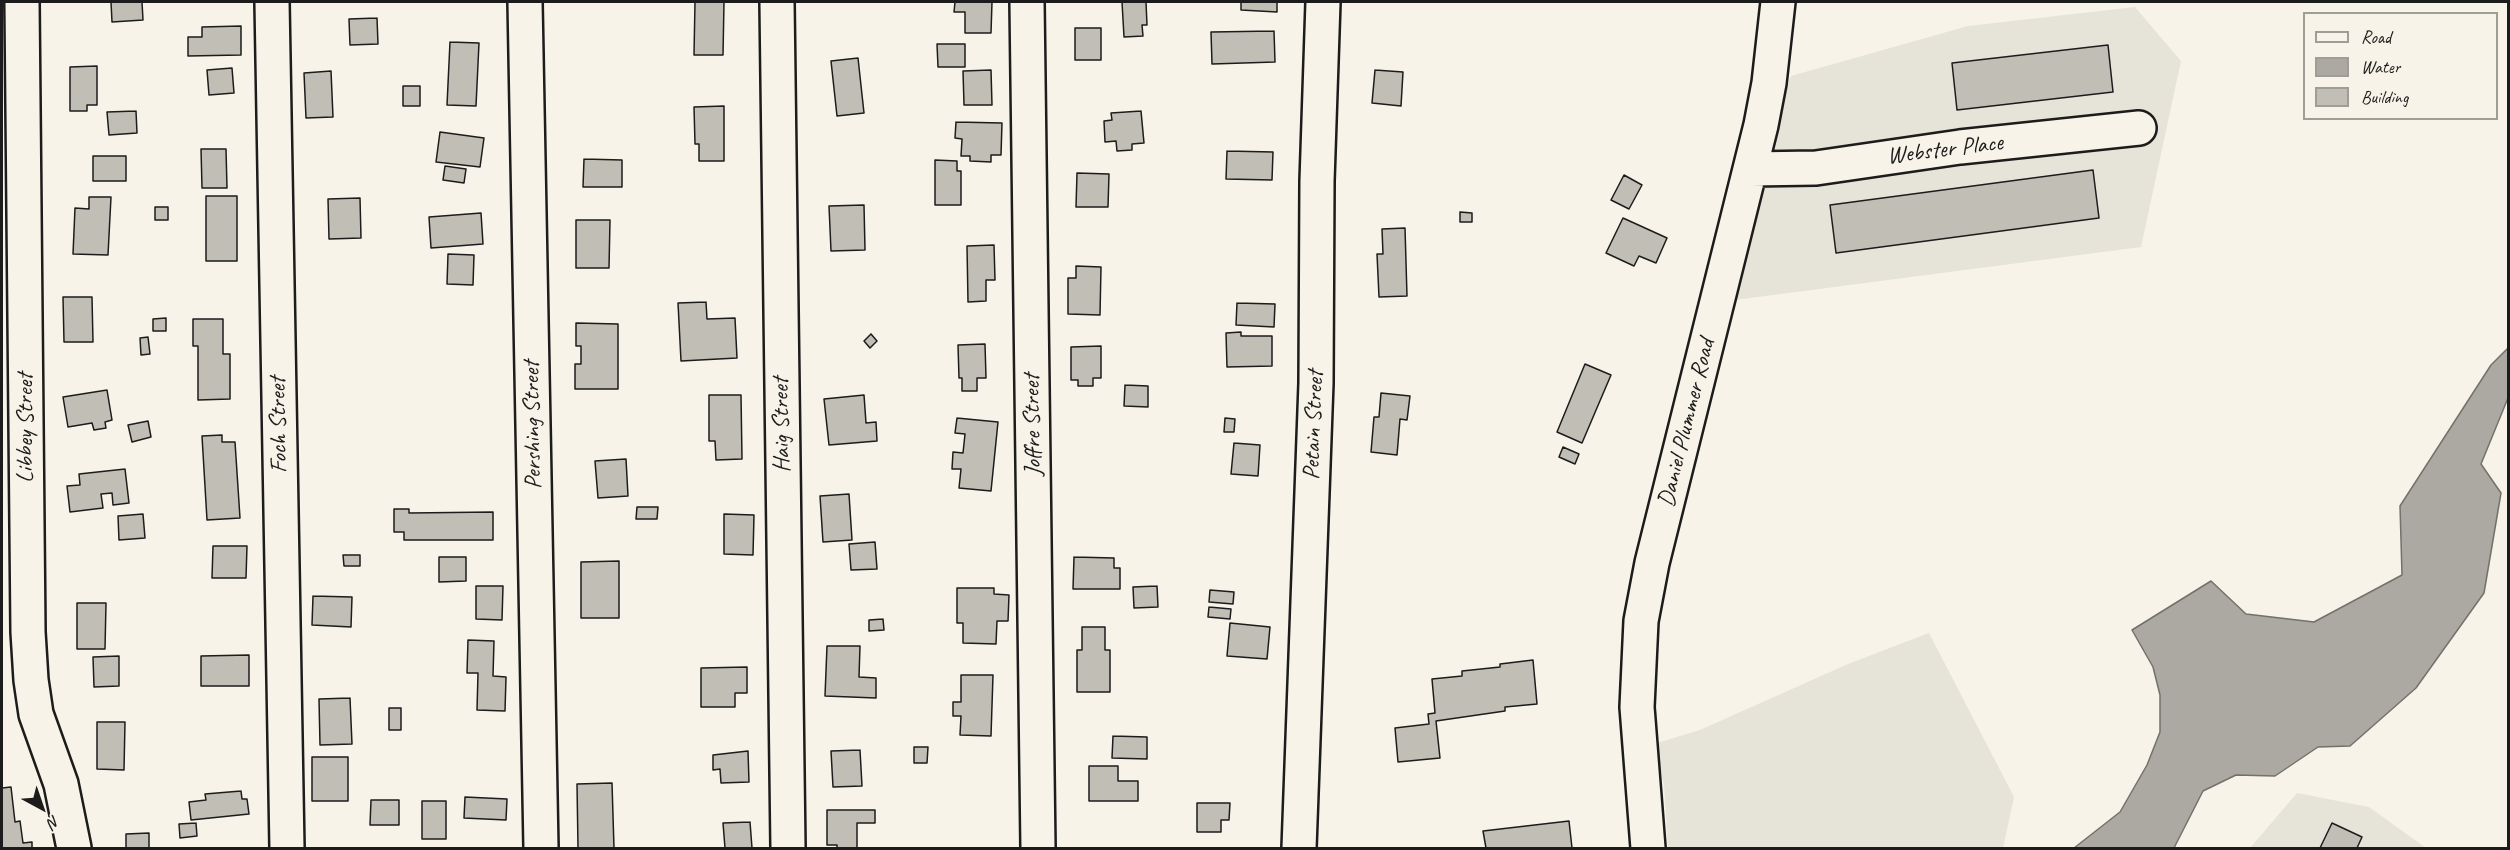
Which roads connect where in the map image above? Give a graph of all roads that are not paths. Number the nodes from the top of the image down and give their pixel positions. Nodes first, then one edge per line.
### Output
1 (22, 2) edge
2 (272, 2) edge
3 (525, 2) edge
4 (777, 2) edge
5 (1027, 2) edge
6 (1323, 2) edge
7 (1778, 2) edge
8 (2139, 128) dead end
9 (1751, 169) junction
10 (75, 849) edge
11 (286, 849) edge
12 (541, 849) edge
13 (788, 849) edge
14 (1038, 849) edge
15 (1299, 849) edge
16 (1648, 849) edge

1 - 10 street, Libbey Street
2 - 11 street, Foch Street
3 - 12 street, Pershing Street
4 - 13 street, Haig Street
5 - 14 street, Joffre Street
6 - 15 street, Petain Street
7 - 9 street, Daniel Plummer Road
8 - 9 street, Webster Place
9 - 16 street, Daniel Plummer Road

